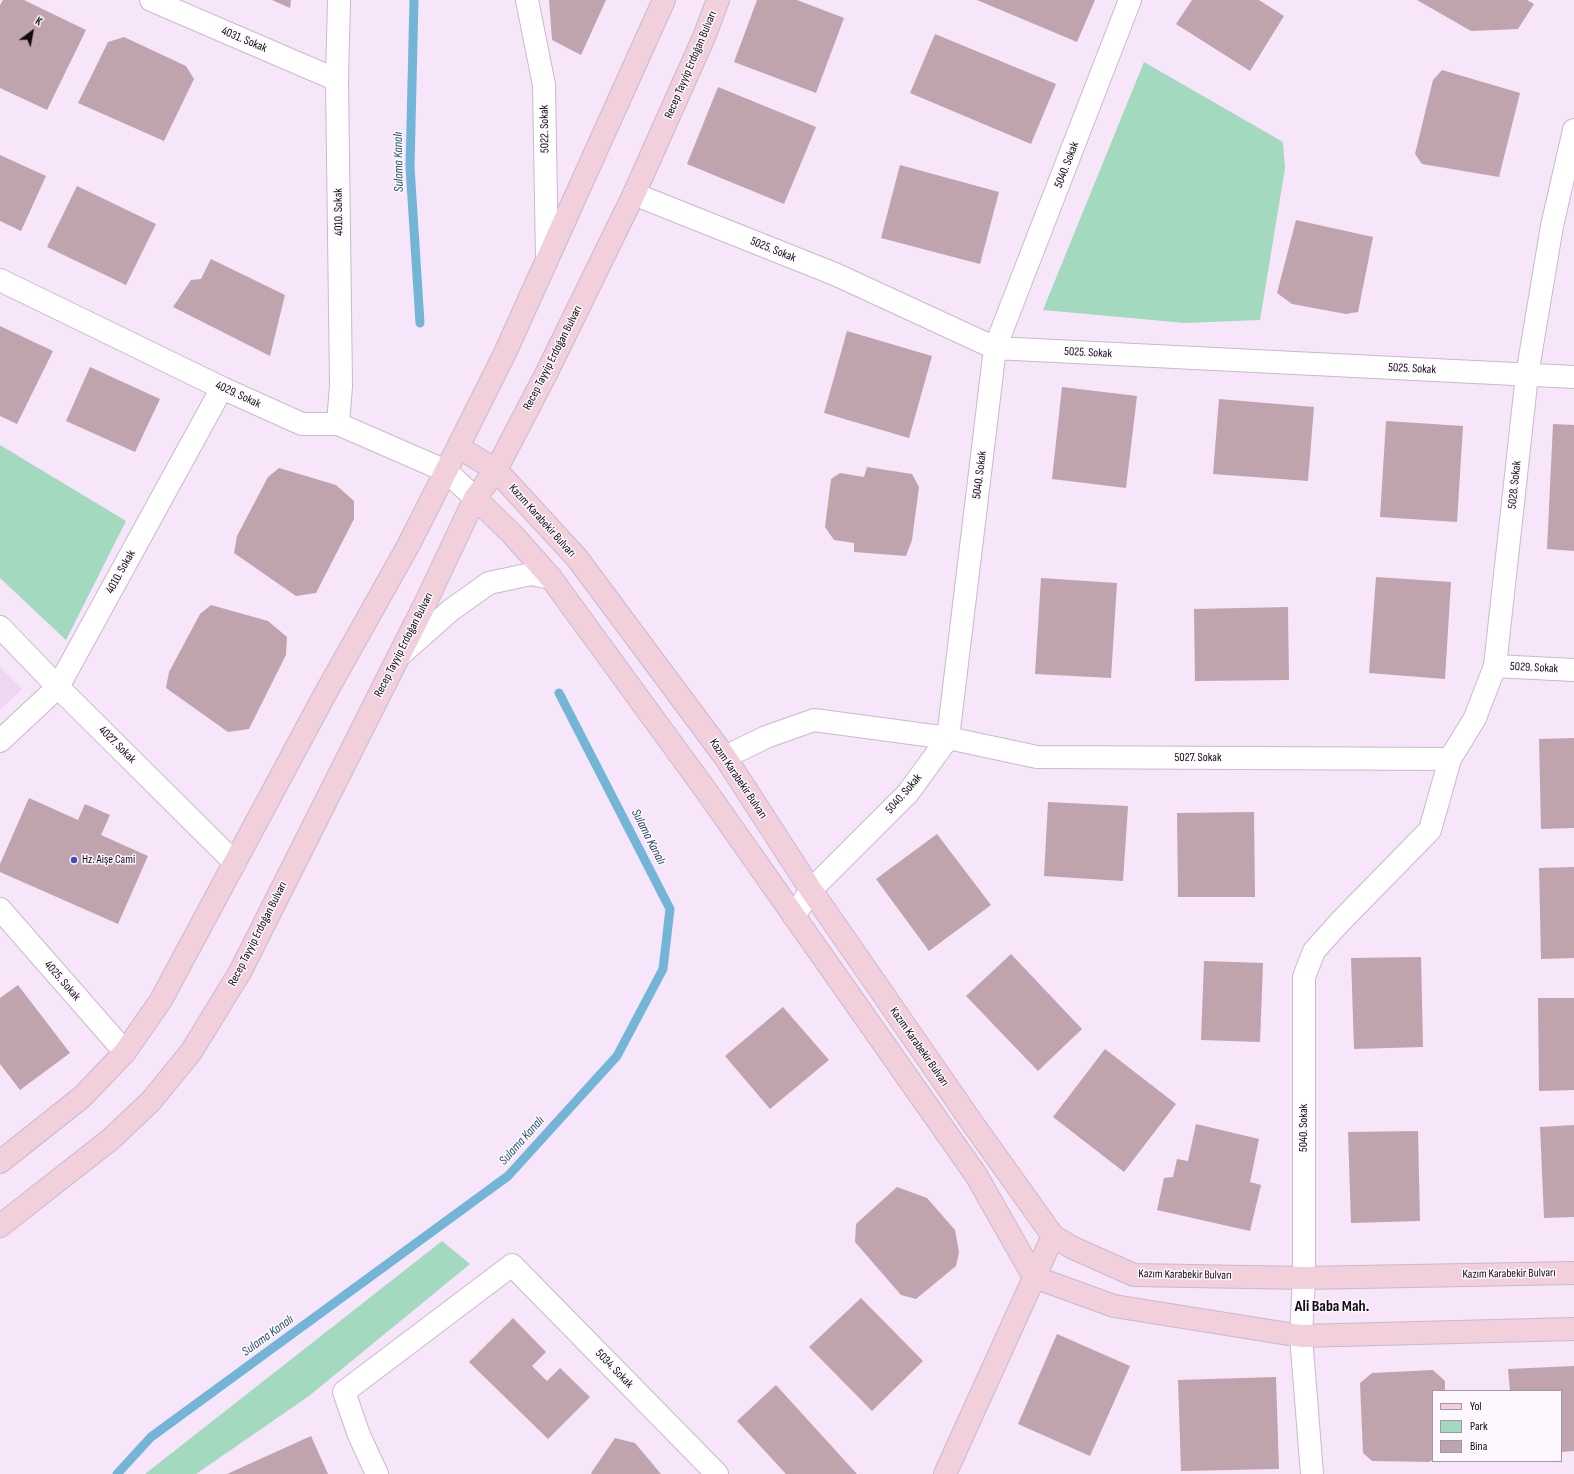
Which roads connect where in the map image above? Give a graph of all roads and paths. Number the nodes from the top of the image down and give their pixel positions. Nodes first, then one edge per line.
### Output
1 (151, 0) edge
2 (339, 0) edge
3 (527, 0) edge
4 (664, 0) edge
5 (718, 0) edge
6 (1130, 0) edge
7 (337, 80) junction
8 (1574, 130) edge
9 (634, 194) junction
10 (547, 259) junction
11 (0, 280) edge
12 (995, 348) junction
13 (1527, 375) junction
14 (1574, 377) edge
15 (222, 388) junction
16 (338, 424) junction
17 (458, 448) junction
18 (496, 470) junction
19 (446, 471) junction
20 (475, 498) junction
21 (551, 578) junction
22 (0, 627) edge
23 (399, 656) junction
24 (1495, 666) junction
25 (1574, 670) edge
26 (58, 687) junction
27 (948, 738) junction
28 (0, 741) edge
29 (725, 757) junction
30 (1450, 759) junction
31 (1430, 830) joint
32 (235, 863) junction
33 (811, 890) junction
34 (0, 909) edge
35 (794, 916) junction
36 (125, 1052) junction
37 (0, 1162) edge
38 (0, 1226) edge
39 (1053, 1236) junction
40 (1574, 1273) edge
41 (1034, 1278) junction
42 (1304, 1278) junction
43 (1574, 1329) edge
44 (1301, 1336) junction
45 (377, 1474) edge
46 (717, 1474) edge
47 (945, 1474) edge
48 (1312, 1474) edge

1 - 7 street, 4031. Sokak
2 - 7 street, 4010. Sokak
3 - 10 street, 5022. Sokak
4 - 10 main road
5 - 9 main road, Recep Tayyip Erdoğan Bulvarı
6 - 12 street, 5040. Sokak
7 - 16 street, 4010. Sokak
8 - 13 street, 5028. Sokak
9 - 12 street, 5025. Sokak
9 - 18 main road, Recep Tayyip Erdoğan Bulvarı
10 - 17 main road
11 - 15 street, 4029. Sokak
12 - 13 street, 5025. Sokak
12 - 27 street, 5040. Sokak
13 - 14 street, 5025. Sokak
13 - 24 street, 5028. Sokak
15 - 16 street, 4029. Sokak
15 - 26 street, 4010. Sokak
16 - 19 street, 4029. Sokak
17 - 18 main road, Kazım Karabekir Bulvarı
17 - 19 main road
18 - 20 main road, Recep Tayyip Erdoğan Bulvarı
18 - 29 main road, Kazım Karabekir Bulvarı
19 - 20 street, 4029. Sokak
19 - 32 main road
20 - 21 main road
20 - 23 main road, Recep Tayyip Erdoğan Bulvarı
21 - 23 street
21 - 35 main road
22 - 26 street, 4027. Sokak
23 - 38 main road, Recep Tayyip Erdoğan Bulvarı
24 - 25 street, 5029. Sokak
24 - 30 street, 5028. Sokak
26 - 28 street, 4010. Sokak
26 - 32 street, 4027. Sokak
27 - 29 street, 5027. Sokak
27 - 30 street, 5027. Sokak
27 - 33 street, 5040. Sokak
29 - 33 main road, Kazım Karabekir Bulvarı
30 - 31 street, 5028. Sokak
31 - 42 street, 5040. Sokak
32 - 36 main road
33 - 35 street, 5040. Sokak
33 - 39 main road, Kazım Karabekir Bulvarı
34 - 36 street, 4025. Sokak
35 - 41 main road
36 - 37 main road
39 - 41 main road
39 - 42 main road, Kazım Karabekir Bulvarı
40 - 42 main road, Kazım Karabekir Bulvarı
41 - 44 main road
41 - 47 main road
42 - 44 street, 5040. Sokak
43 - 44 main road
44 - 48 street, 5040. Sokak
45 - 46 street, 5034. Sokak

